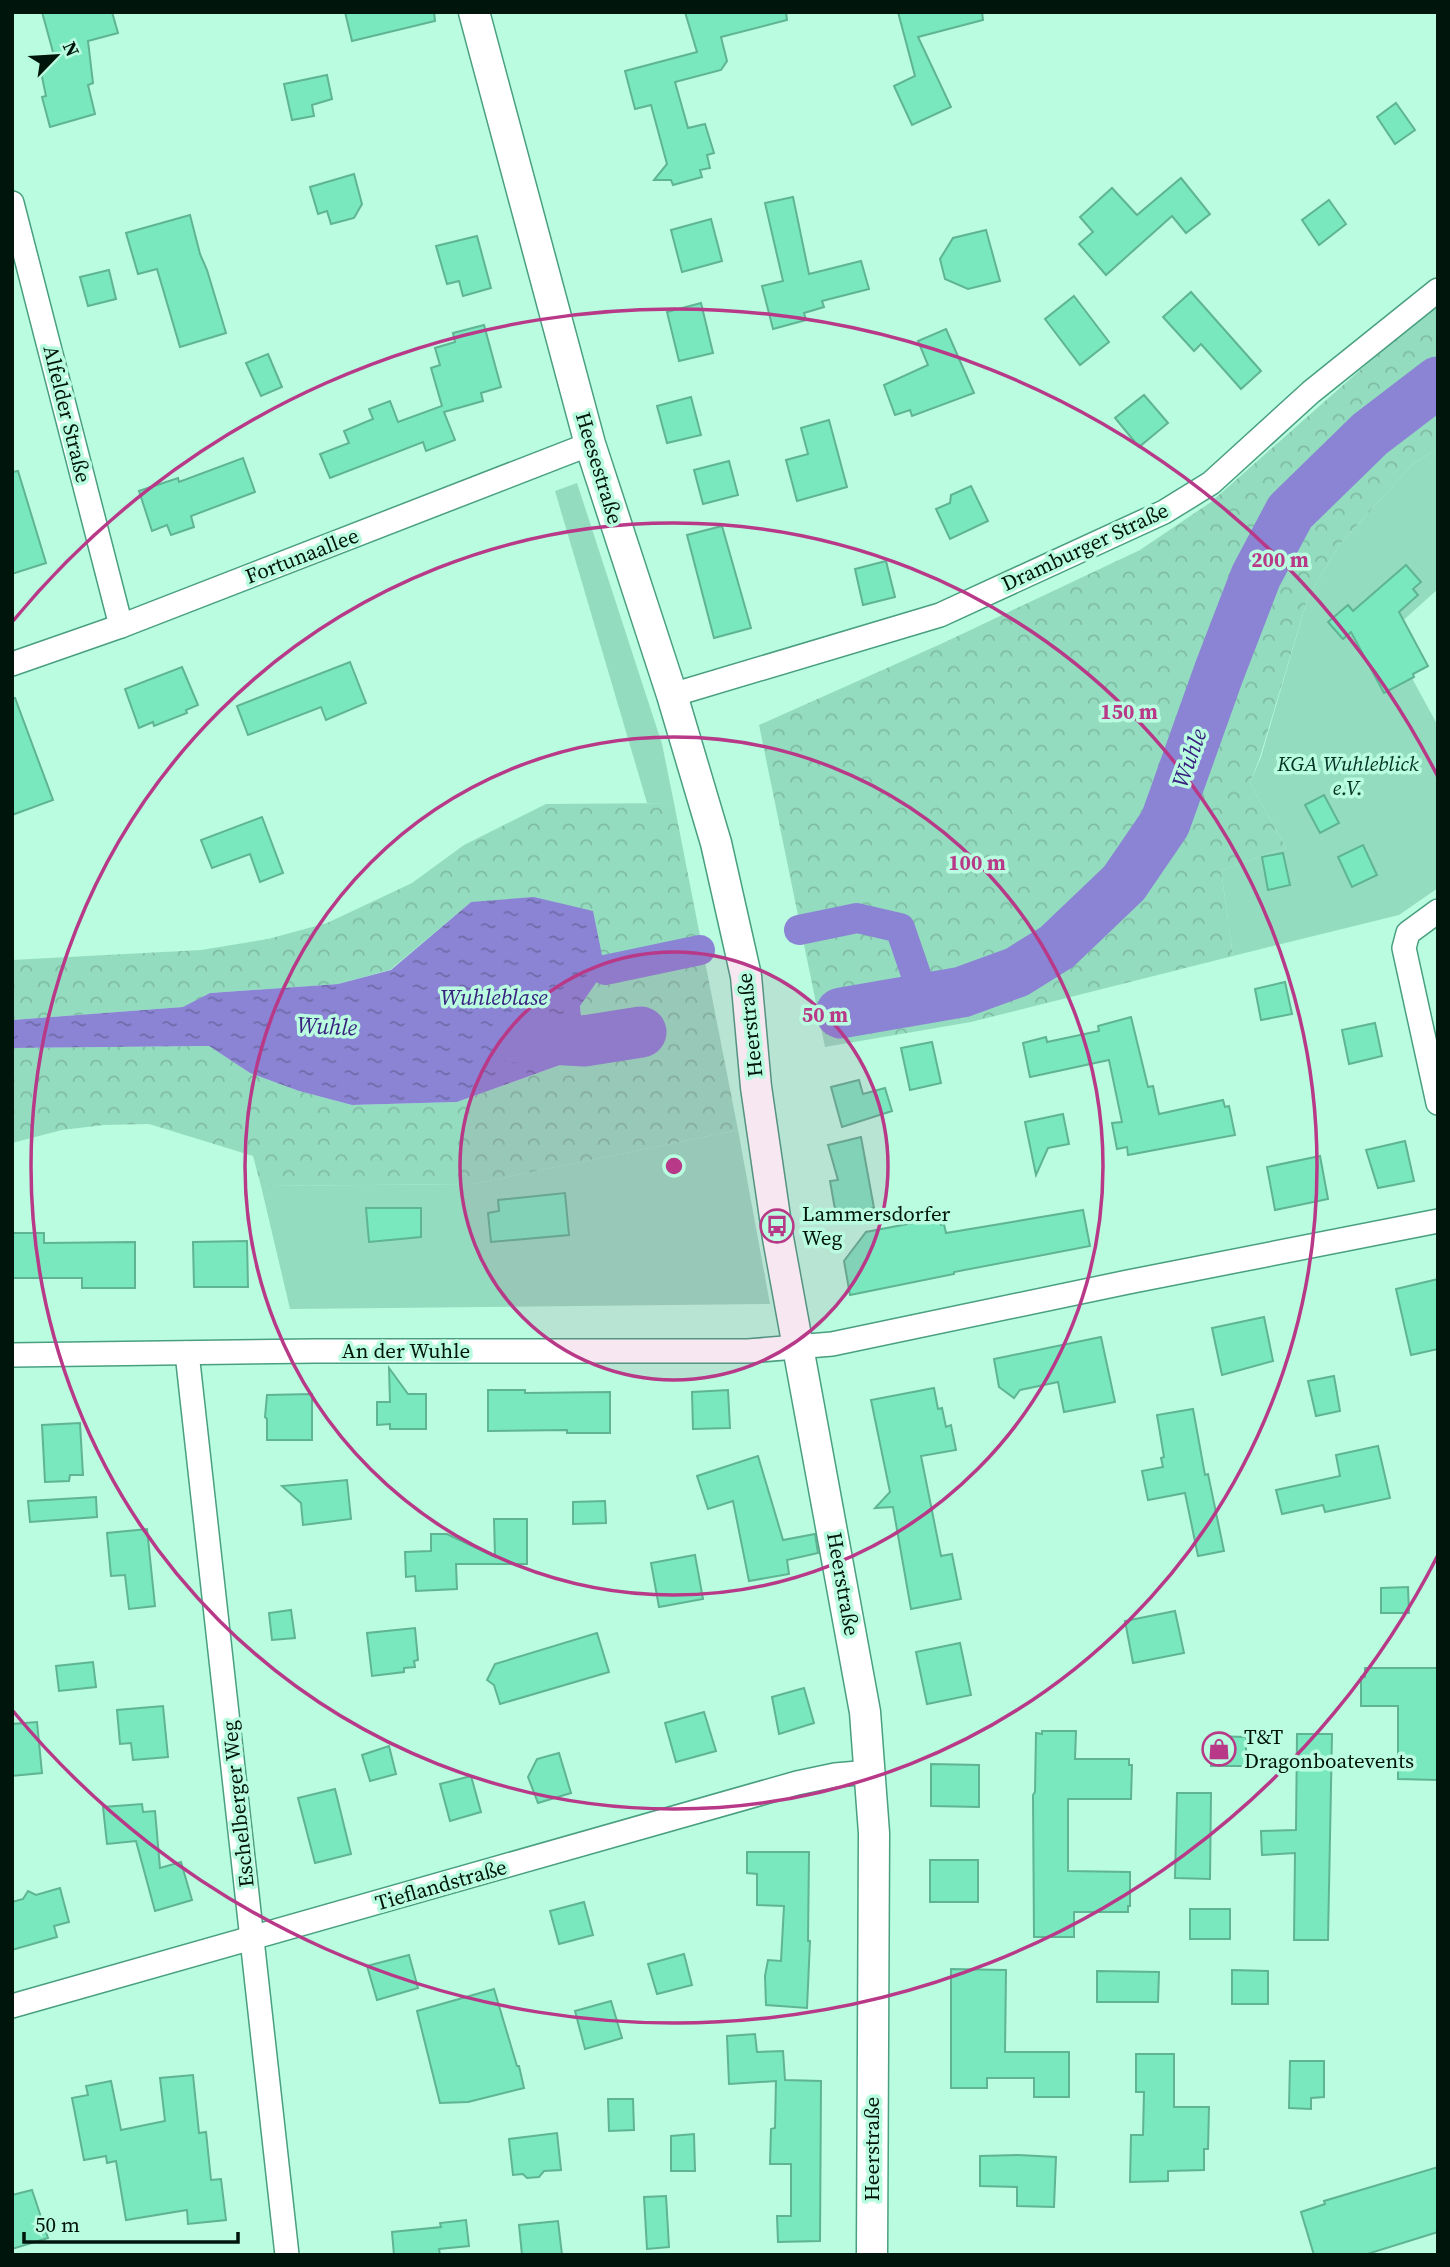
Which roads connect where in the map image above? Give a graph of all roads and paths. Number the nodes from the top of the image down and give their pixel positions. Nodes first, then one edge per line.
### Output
1 (474, 12) edge
2 (12, 203) edge
3 (1438, 290) edge
4 (590, 444) junction
5 (121, 626) junction
6 (12, 664) edge
7 (672, 695) junction
8 (1438, 911) edge
9 (734, 921) joint
10 (1438, 1103) edge
11 (1438, 1221) edge
12 (800, 1347) junction
13 (187, 1353) junction
14 (12, 1355) edge
15 (870, 1772) junction
16 (253, 1939) junction
17 (12, 2006) edge
18 (287, 2255) edge
19 (872, 2255) edge

1 - 4 street, Heesestraße
2 - 5 street, Alfelder Straße
3 - 7 street, Dramburger Straße
4 - 5 street, Fortunaallee
4 - 7 street, Heesestraße
5 - 6 street, Fortunaallee
7 - 9 street, Heesestraße
8 - 10 street
9 - 12 street, Heerstraße
11 - 12 street
12 - 13 street, An der Wuhle
12 - 15 street, Heerstraße
13 - 14 street, An der Wuhle
13 - 16 street, Eschelberger Weg
15 - 16 street, Tieflandstraße
15 - 19 street, Heerstraße
16 - 17 street, Tieflandstraße
16 - 18 street, Eschelberger Weg

